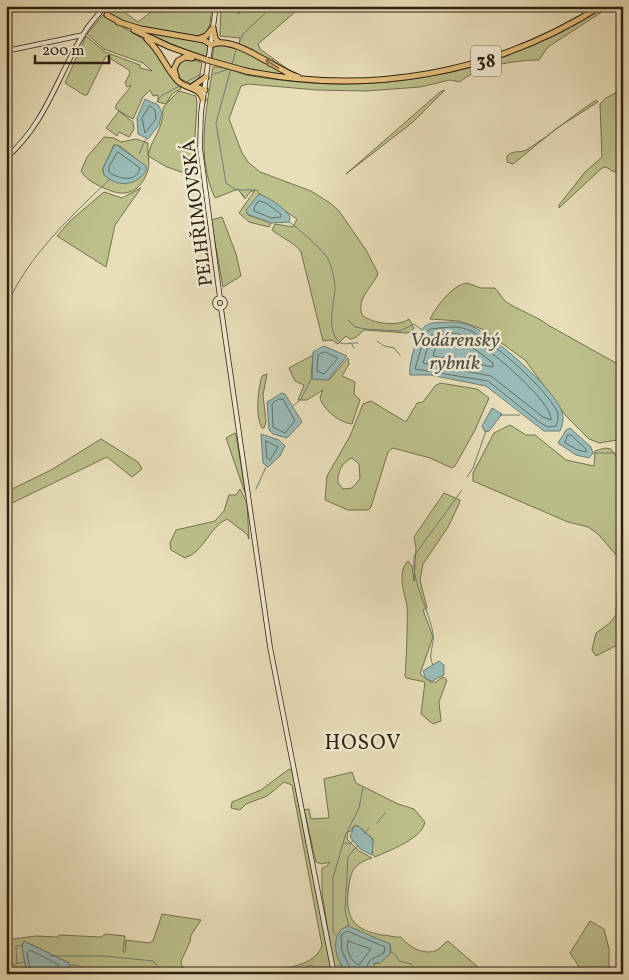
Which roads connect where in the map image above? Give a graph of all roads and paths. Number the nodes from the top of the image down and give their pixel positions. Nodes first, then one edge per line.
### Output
1 (105, 6) edge
2 (216, 6) edge
3 (601, 6) edge
4 (107, 15) tunnel mouth
5 (118, 22) junction
6 (213, 28) junction
7 (138, 32) junction
8 (83, 35) junction
9 (196, 39) junction
10 (223, 44) junction
11 (211, 45) junction
12 (6, 52) edge
13 (197, 58) junction
14 (206, 76) junction
15 (352, 82) junction
16 (182, 83) junction
17 (192, 86) junction
18 (202, 91) junction
19 (203, 99) joint
20 (6, 158) edge
21 (220, 298) junction
22 (221, 308) junction
23 (334, 974) edge

1 - 8 main road
2 - 6 main road
3 - 15 main road, 38
4 - 5 main road, 38
5 - 7 main road, 38
5 - 9 main road
6 - 9 main road
6 - 10 main road
6 - 11 main road
7 - 13 main road, 38
7 - 16 main road
8 - 12 main road
8 - 20 main road
9 - 11 main road
10 - 11 main road
15 -> 10 main road
11 - 14 main road
13 - 15 main road, 38, bridge
13 - 16 main road
14 - 17 main road
14 - 18 main road
16 - 17 main road
16 - 18 main road
17 - 18 main road
18 - 19 main road
19 - 21 main road, PELHŘIMOVSKÁ
21 - 22 main road
21 - 22 main road
22 - 23 main road

